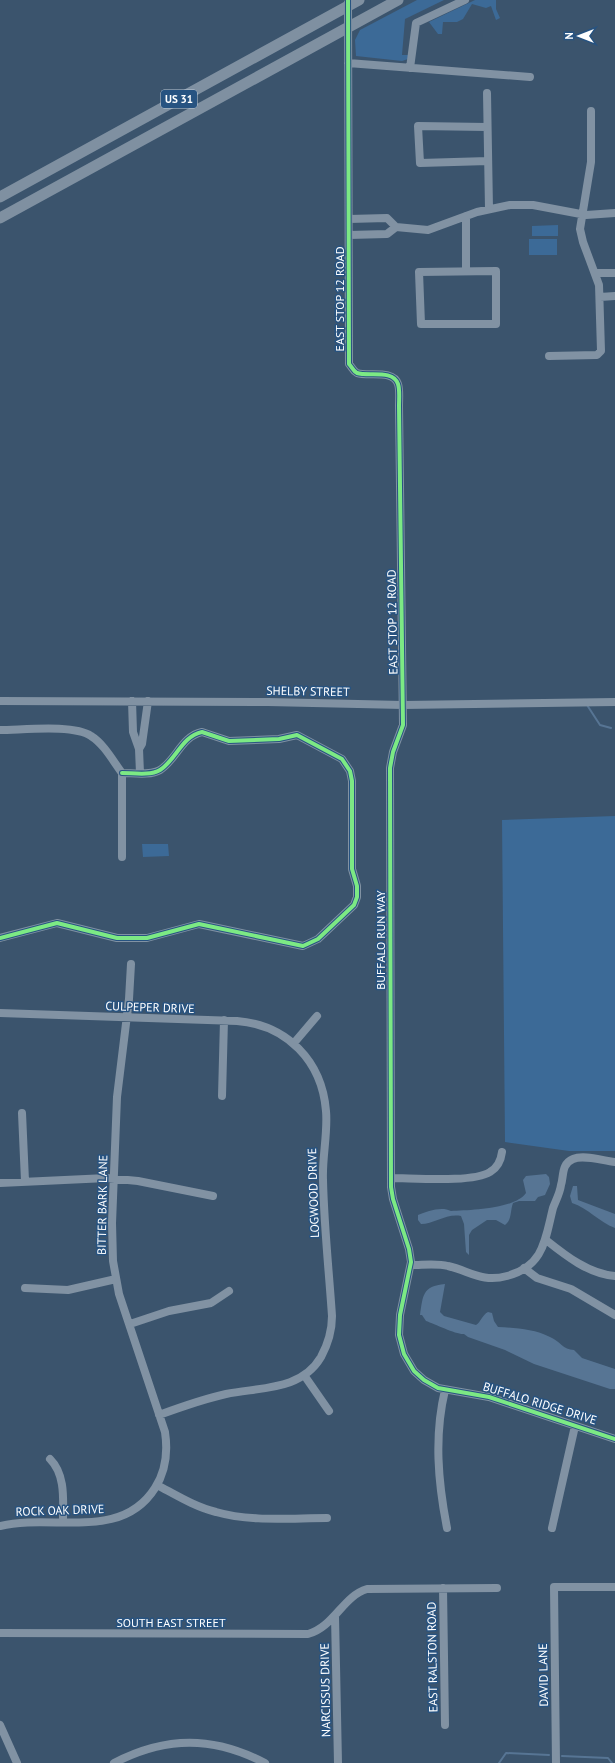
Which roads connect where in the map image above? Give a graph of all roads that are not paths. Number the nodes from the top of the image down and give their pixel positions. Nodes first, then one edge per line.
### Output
1 (359, 0) edge
2 (398, 0) edge
3 (465, 0) edge
4 (348, 3) edge
5 (348, 27) junction
6 (348, 63) junction
7 (410, 68) junction
8 (530, 78) dead end
9 (487, 93) dead end
10 (591, 111) dead end
11 (487, 127) junction
12 (488, 161) junction
13 (0, 197) edge
14 (489, 209) junction
15 (615, 213) edge
16 (583, 215) junction
17 (466, 216) junction
18 (0, 218) edge
19 (349, 219) junction
20 (396, 228) junction
21 (349, 235) junction
22 (466, 271) junction
23 (596, 273) junction
24 (615, 273) edge
25 (600, 296) junction
26 (615, 296) edge
27 (548, 356) dead end
28 (0, 701) edge
29 (132, 701) junction
30 (148, 701) junction
31 (615, 702) edge
32 (403, 705) junction
33 (0, 730) edge
34 (139, 749) junction
35 (122, 773) junction
36 (140, 773) junction
37 (122, 857) dead end
38 (0, 938) edge
39 (131, 964) dead end
40 (0, 1014) edge
41 (318, 1016) dead end
42 (127, 1018) junction
43 (224, 1020) junction
44 (294, 1043) junction
45 (222, 1096) dead end
46 (22, 1113) dead end
47 (502, 1152) dead end
48 (615, 1162) edge
49 (114, 1178) junction
50 (391, 1178) junction
51 (25, 1181) junction
52 (0, 1183) edge
53 (213, 1196) dead end
54 (546, 1240) junction
55 (411, 1265) junction
56 (524, 1268) junction
57 (615, 1276) edge
58 (116, 1279) junction
59 (25, 1288) dead end
60 (229, 1291) dead end
61 (615, 1315) edge
62 (130, 1324) junction
63 (304, 1375) junction
64 (445, 1390) junction
65 (329, 1411) dead end
66 (159, 1415) junction
67 (575, 1426) junction
68 (615, 1439) edge
69 (50, 1459) dead end
70 (157, 1485) junction
71 (327, 1518) dead end
72 (63, 1522) junction
73 (0, 1526) edge
74 (447, 1528) dead end
75 (552, 1528) dead end
76 (615, 1587) edge
77 (443, 1588) junction
78 (497, 1588) dead end
79 (335, 1616) junction
80 (0, 1633) edge
81 (0, 1725) edge
82 (445, 1725) dead end
83 (17, 1763) edge
84 (114, 1763) edge
85 (265, 1763) edge
86 (338, 1763) edge
87 (556, 1763) edge

1 - 4 main road, US 31
2 - 5 main road, US 31
3 - 7 street
4 - 5 street, EAST STOP 12 ROAD
4 - 13 main road, US 31
5 - 6 street, EAST STOP 12 ROAD
5 - 18 main road, US 31
6 - 7 street
6 - 19 street, EAST STOP 12 ROAD
7 - 8 street
9 - 11 street
10 - 16 street
11 - 12 street
11 - 12 street
12 - 14 street
14 - 16 street
14 - 17 street
15 - 16 street
16 - 23 street
17 - 20 street
17 - 22 street
19 - 20 street
19 - 21 street, EAST STOP 12 ROAD
20 - 21 street
21 - 32 street, EAST STOP 12 ROAD
22 - 22 street
23 - 24 street
23 - 25 street
25 - 26 street
25 - 27 street
28 - 29 street, SHELBY STREET
29 - 30 street, SHELBY STREET
29 - 34 street
30 - 32 street, SHELBY STREET
30 - 34 street
31 - 32 street, SHELBY STREET
32 - 50 street, BUFFALO RUN WAY
33 - 35 street
34 - 36 street
35 - 36 street
35 - 37 street
36 - 38 street
39 - 42 street, BITTER BARK LANE
40 - 42 street, CULPEPER DRIVE
41 - 44 street
42 - 43 street, CULPEPER DRIVE
42 - 49 street, BITTER BARK LANE
43 - 44 street, CULPEPER DRIVE
43 - 45 street
44 - 63 street, LOGWOOD DRIVE
46 - 51 street
47 - 50 street
48 - 54 street
49 - 51 street
49 - 53 street
49 - 58 street, BITTER BARK LANE
50 - 55 street, BUFFALO RUN WAY
51 - 52 street
54 - 56 street
54 - 57 street
55 - 56 street
55 - 64 street, BUFFALO RIDGE DRIVE
56 - 61 street
58 - 59 street
58 - 62 street, BITTER BARK LANE
60 - 62 street
62 - 66 street, BITTER BARK LANE
63 - 65 street
63 - 66 street, LOGWOOD DRIVE
64 - 67 street, BUFFALO RIDGE DRIVE
64 - 74 street
66 - 70 street, BITTER BARK LANE
67 - 68 street, BUFFALO RIDGE DRIVE
67 - 75 street
69 - 72 street
70 - 71 street
70 - 72 street, ROCK OAK DRIVE
72 - 73 street, ROCK OAK DRIVE
76 - 87 street, DAVID LANE
77 - 78 street, SOUTH EAST STREET
77 - 79 street, SOUTH EAST STREET
77 - 82 street, EAST RALSTON ROAD
79 - 80 street, SOUTH EAST STREET
79 - 86 street, NARCISSUS DRIVE
81 - 83 street
84 - 85 street

